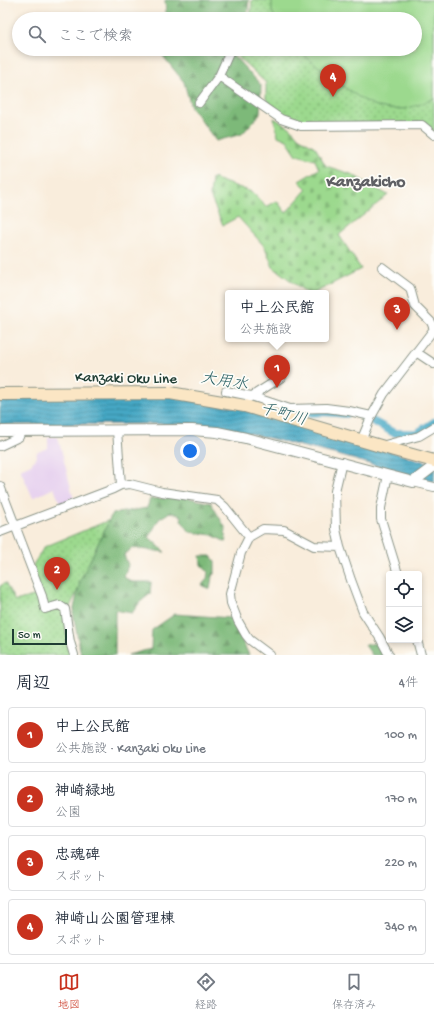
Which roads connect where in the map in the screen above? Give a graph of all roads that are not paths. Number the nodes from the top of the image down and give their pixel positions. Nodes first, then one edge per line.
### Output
1 (228, 56) edge
2 (219, 76) junction
3 (199, 103) dead end
4 (434, 135) edge
5 (382, 267) dead end
6 (434, 329) edge
7 (416, 352) junction
8 (434, 364) edge
9 (282, 376) dead end
10 (226, 391) dead end
11 (0, 394) edge
12 (248, 401) junction
13 (371, 416) junction
14 (434, 427) edge
15 (117, 430) junction
16 (0, 431) edge
17 (21, 431) junction
18 (361, 441) junction
19 (0, 446) edge
20 (380, 446) junction
21 (434, 461) edge
22 (342, 462) junction
23 (434, 466) edge
24 (388, 475) junction
25 (416, 480) junction
26 (121, 485) junction
27 (0, 486) edge
28 (434, 487) edge
29 (16, 525) junction
30 (0, 532) edge
31 (249, 537) junction
32 (340, 547) junction
33 (397, 571) edge
34 (418, 643) edge
35 (74, 655) edge
36 (270, 655) edge
37 (389, 655) edge
38 (421, 655) edge

1 - 2 street
2 - 3 street
2 - 4 street
5 - 6 street
6 - 7 street
7 - 8 street
7 - 13 street
9 - 12 street
10 - 12 street
11 - 12 main road, Kanzaki Oku Line
12 - 13 street
12 - 18 main road, Kanzaki Oku Line
13 - 18 street
14 - 20 street
15 - 17 street
15 - 22 street
15 - 26 street
16 - 17 street
17 - 19 street
18 - 20 main road, Kanzaki Oku Line
20 - 21 main road, Kanzaki Oku Line
22 - 24 street
22 - 32 street
23 - 25 street
24 - 25 street
24 - 33 street
25 - 28 street
26 - 29 street
26 - 31 street
27 - 29 street
29 - 30 street
29 - 35 street
31 - 32 street
31 - 36 street
32 - 37 street
34 - 38 street

